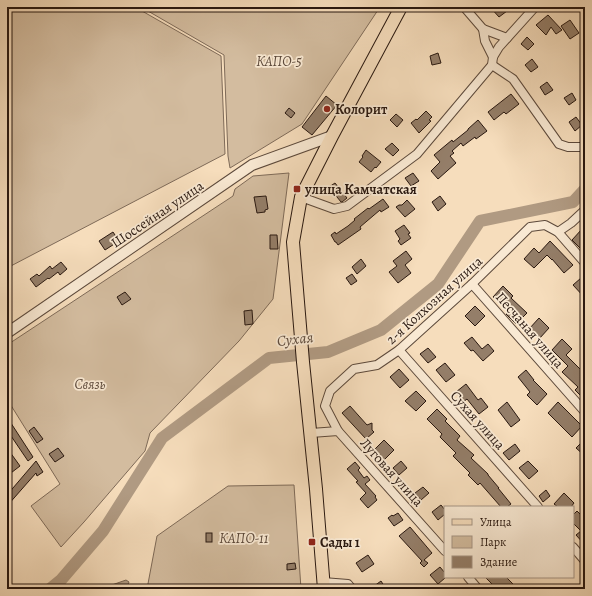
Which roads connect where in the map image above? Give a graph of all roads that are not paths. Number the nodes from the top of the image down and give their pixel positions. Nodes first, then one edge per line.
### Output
1 (401, 7) edge
2 (464, 7) edge
3 (535, 7) edge
4 (483, 29) junction
5 (507, 38) junction
6 (492, 61) junction
7 (332, 136) junction
8 (585, 146) edge
9 (301, 197) junction
10 (585, 210) edge
11 (558, 232) junction
12 (585, 262) edge
13 (472, 284) junction
14 (7, 333) edge
15 (399, 350) junction
16 (585, 412) edge
17 (338, 431) junction
18 (311, 433) junction
19 (537, 506) edge
20 (574, 548) edge
21 (444, 550) edge
22 (585, 560) edge
23 (469, 578) edge
24 (324, 585) edge
25 (352, 589) edge
26 (478, 589) edge

1 - 7 main road
2 - 4 street
3 - 5 street
4 - 5 street
4 - 6 street
5 - 6 street
6 - 8 street
6 - 9 street
7 - 9 main road
7 - 14 street, Шоссейная улица
9 - 18 main road
10 - 11 street
11 - 12 street
11 - 13 street, 2-я Колхозная улица
13 - 15 street, 2-я Колхозная улица
13 - 16 street, Песчаная улица
15 - 17 street, 2-я Колхозная улица
15 - 19 street, Сухая улица
17 - 18 street
17 - 21 street, Луговая улица
18 - 24 main road
20 - 22 street
23 - 26 street
24 - 25 street

